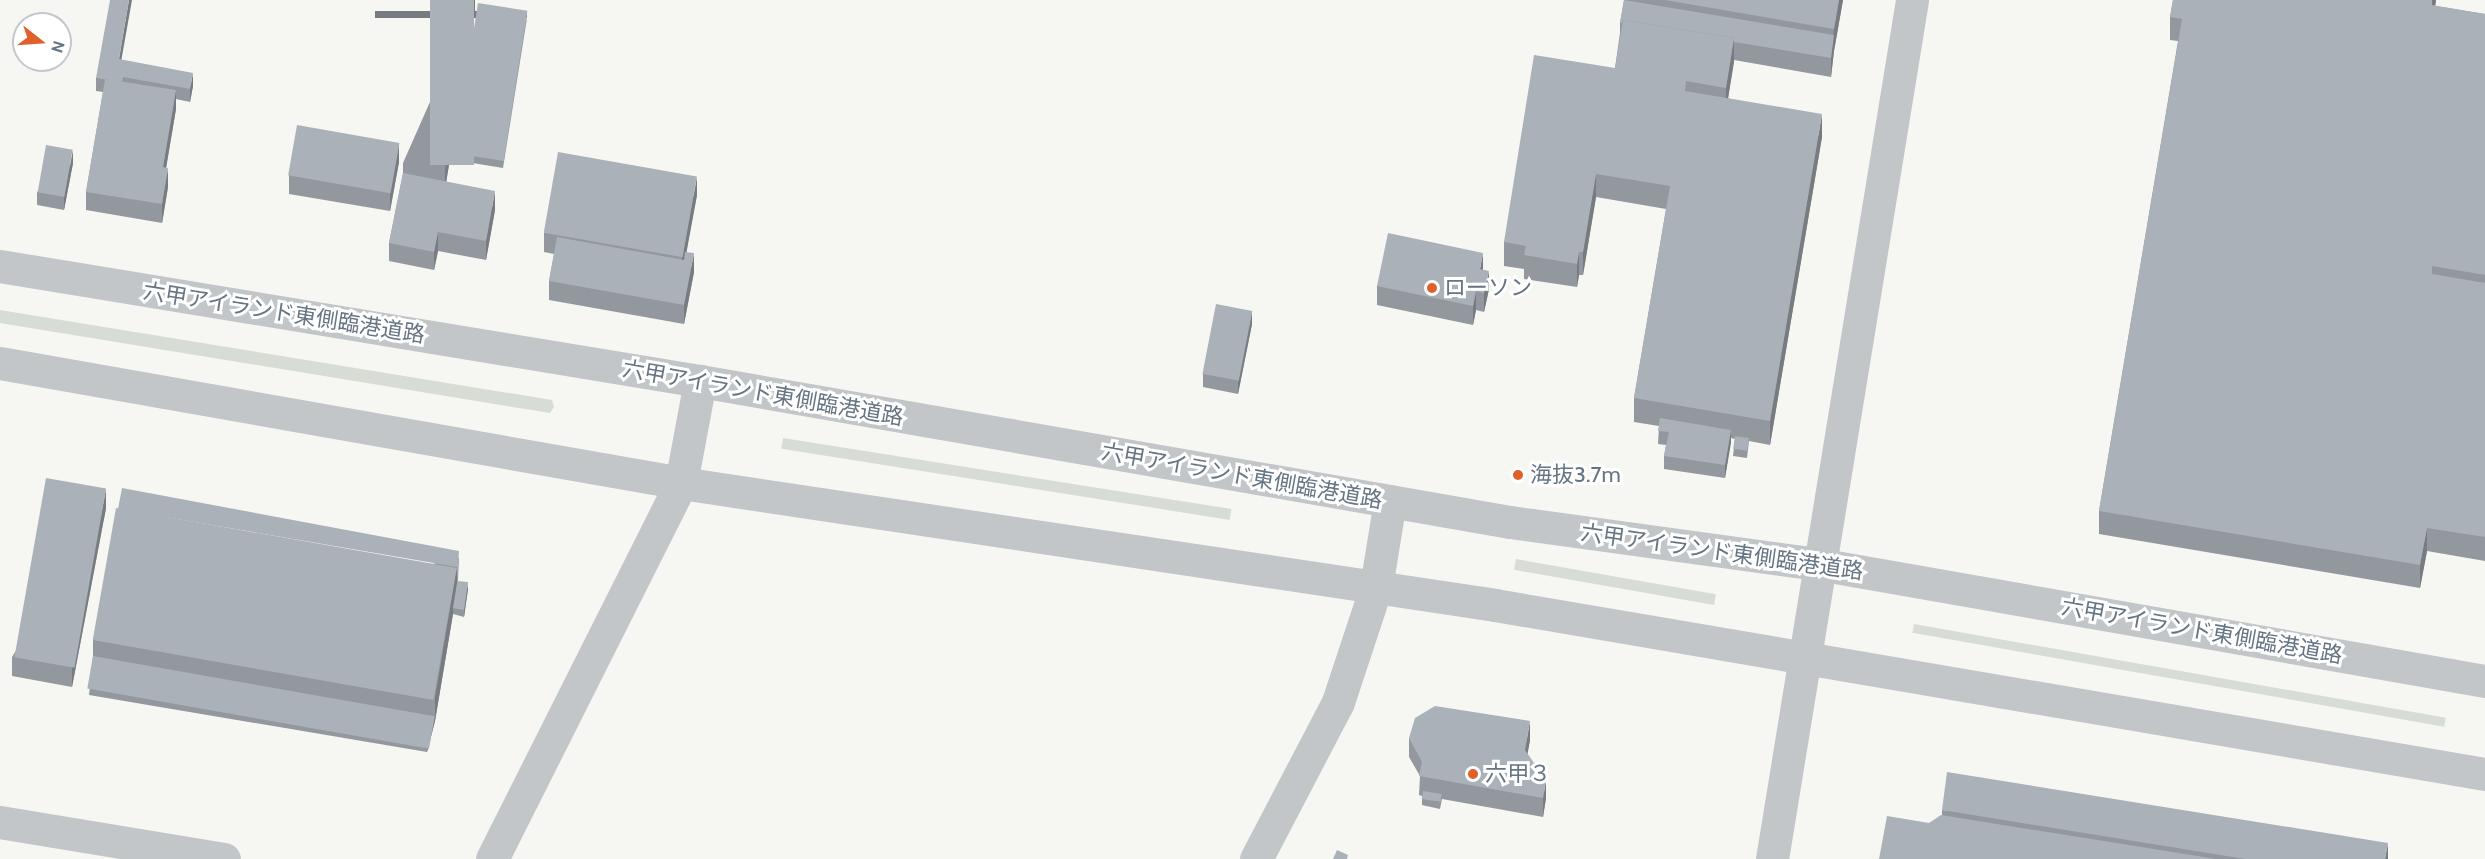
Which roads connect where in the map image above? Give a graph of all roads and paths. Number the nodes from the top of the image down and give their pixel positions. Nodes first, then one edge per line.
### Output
1 (1912, 0) edge
2 (0, 266) edge
3 (0, 363) edge
4 (700, 381) junction
5 (681, 483) junction
6 (1390, 501) junction
7 (1818, 564) junction
8 (1376, 587) junction
9 (1803, 660) junction
10 (2485, 681) edge
11 (2485, 774) edge
12 (0, 822) edge
13 (224, 859) edge
14 (492, 859) edge
15 (1256, 859) edge
16 (1772, 859) edge

1 - 7 street
2 - 4 street, 六甲アイランド東側臨港道路
3 - 5 street
4 - 5 street
4 - 6 street, 六甲アイランド東側臨港道路
5 - 8 street
5 - 14 street
6 - 7 street, 六甲アイランド東側臨港道路
6 - 8 street
7 - 9 street
7 - 10 street, 六甲アイランド東側臨港道路
8 - 9 street
8 - 15 street
9 - 11 street
9 - 16 street
12 - 13 street

